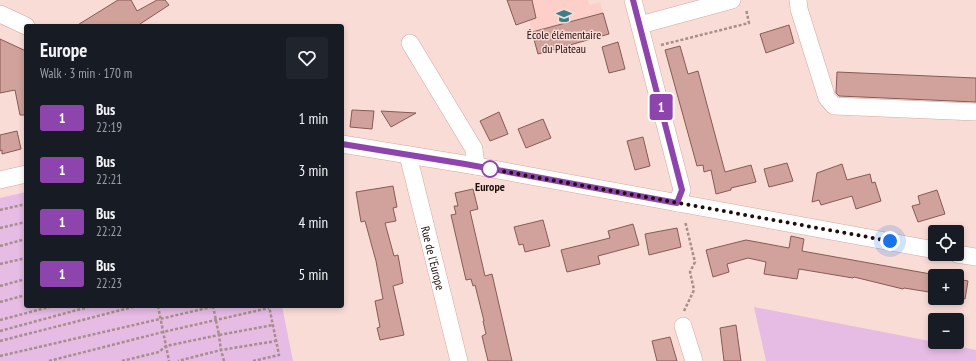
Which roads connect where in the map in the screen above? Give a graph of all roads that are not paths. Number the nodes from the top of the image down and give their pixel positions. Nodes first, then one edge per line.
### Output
1 (633, 0) edge
2 (732, 0) edge
3 (798, 0) edge
4 (698, 4) edge
5 (0, 14) edge
6 (24, 25) edge
7 (640, 25) junction
8 (410, 43) dead end
9 (976, 112) edge
10 (344, 144) edge
11 (408, 155) junction
12 (476, 166) junction
13 (24, 174) edge
14 (0, 180) edge
15 (679, 203) junction
16 (928, 249) edge
17 (964, 255) edge
18 (976, 257) edge
19 (683, 326) road end
20 (459, 361) edge
21 (694, 361) edge

1 - 7 street
2 - 4 street
3 - 9 street
4 - 7 street
5 - 6 street
7 - 15 street
8 - 12 street
10 - 11 street
11 - 12 street
11 - 20 street, Rue de l'Europe
12 - 15 street
13 - 14 street
15 - 16 street
17 - 18 street
19 - 21 street

